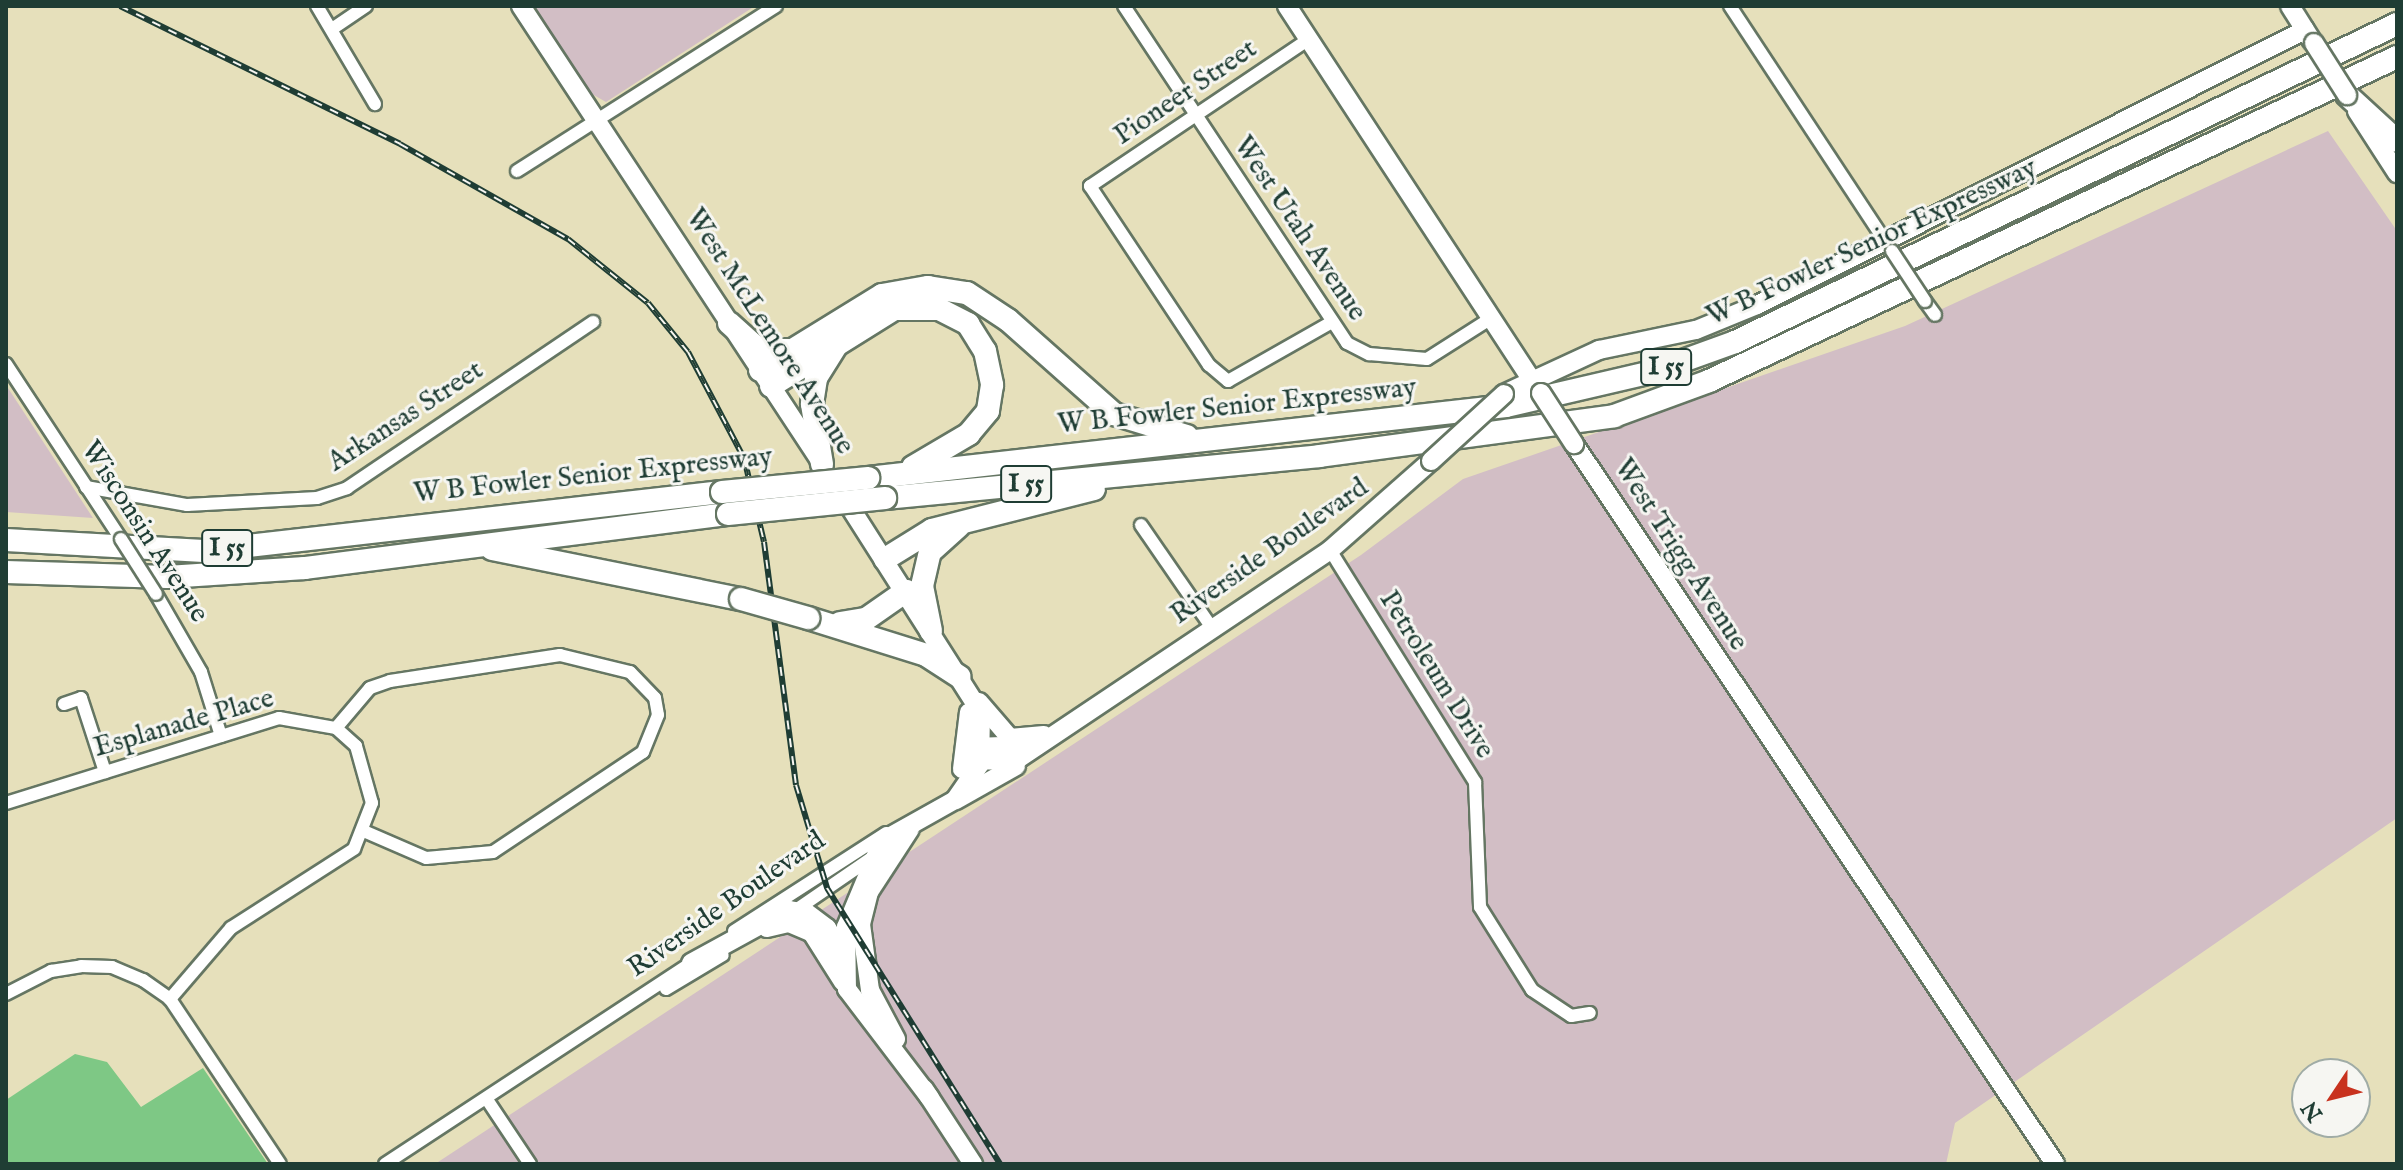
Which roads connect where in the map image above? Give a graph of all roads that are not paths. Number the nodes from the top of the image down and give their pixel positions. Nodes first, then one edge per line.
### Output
1 (317, 6) edge
2 (366, 6) edge
3 (521, 6) edge
4 (776, 6) edge
5 (1124, 6) edge
6 (1287, 6) edge
7 (1730, 6) edge
8 (2290, 6) edge
9 (2397, 16) edge
10 (2397, 24) edge
11 (332, 29) junction
12 (2376, 34) junction
13 (2310, 37) junction
14 (1309, 39) junction
15 (2396, 58) edge
16 (2347, 95) junction
17 (375, 104) dead end
18 (1195, 117) junction
19 (596, 121) junction
20 (2397, 141) edge
21 (517, 171) dead end
22 (2397, 173) edge
23 (1888, 246) junction
24 (1935, 315) dead end
25 (1493, 317) junction
26 (593, 322) dead end
27 (1332, 322) junction
28 (729, 323) junction
29 (849, 331) junction
30 (791, 350) junction
31 (6, 364) edge
32 (766, 378) junction
33 (1535, 385) junction
34 (1224, 440) junction
35 (822, 464) junction
36 (1167, 471) junction
37 (895, 475) junction
38 (86, 487) junction
39 (725, 503) junction
40 (970, 519) junction
41 (1141, 525) dead end
42 (6, 540) edge
43 (459, 545) junction
44 (1330, 550) junction
45 (885, 559) junction
46 (6, 572) edge
47 (906, 591) junction
48 (830, 623) junction
49 (1212, 628) junction
50 (931, 631) junction
51 (967, 688) junction
52 (64, 704) dead end
53 (336, 728) junction
54 (1051, 734) junction
55 (221, 736) junction
56 (974, 755) junction
57 (105, 772) junction
58 (6, 803) edge
59 (947, 803) junction
60 (917, 821) junction
61 (364, 831) junction
62 (901, 840) junction
63 (871, 859) junction
64 (795, 910) junction
65 (767, 928) junction
66 (844, 956) junction
67 (691, 963) junction
68 (847, 989) junction
69 (6, 994) edge
70 (170, 999) junction
71 (878, 1008) junction
72 (1590, 1013) dead end
73 (621, 1014) junction
74 (930, 1098) junction
75 (488, 1101) junction
76 (2029, 1133) junction
77 (280, 1164) edge
78 (385, 1164) edge
79 (530, 1164) edge
80 (973, 1164) edge
81 (2044, 1164) edge
82 (2055, 1164) edge

1 - 11 street
2 - 11 street
3 - 19 street, West McLemore Avenue
4 - 19 street
5 - 18 street, West Utah Avenue
6 - 14 street, West Trigg Avenue
7 - 23 street
8 - 13 street
9 - 12 highway
10 - 12 highway, W B Fowler Senior Expressway / I 55
11 - 17 street
12 - 34 highway, W B Fowler Senior Expressway / I 55
13 - 16 street, bridge
13 - 23 street, Riverside Boulevard
14 - 18 street, Pioneer Street
14 - 25 street, West Trigg Avenue
15 - 36 highway, W B Fowler Senior Expressway / I 55
16 - 20 highway
16 - 22 street
18 - 27 street, West Utah Avenue
18 - 27 street, Pioneer Street
19 - 21 street
19 - 28 street, West McLemore Avenue
23 - 24 street, bridge
23 - 33 street, Riverside Boulevard
25 - 27 street, West Utah Avenue
25 - 33 street, West Trigg Avenue
26 - 38 street, Arkansas Street
28 - 30 highway
28 - 32 street, West McLemore Avenue
29 - 32 highway
29 - 35 highway
29 - 37 highway
30 - 32 highway
30 - 34 highway
31 - 38 street, Wisconsin Avenue
32 - 35 street, West McLemore Avenue
33 - 44 street, Riverside Boulevard, bridge
33 - 76 street, West Trigg Avenue, bridge
34 - 37 highway, W B Fowler Senior Expressway / I 55
35 - 45 street, West McLemore Avenue
36 - 39 highway, W B Fowler Senior Expressway / I 55, bridge
36 - 40 highway
37 - 39 highway, W B Fowler Senior Expressway / I 55, bridge
38 - 55 street, Wisconsin Avenue, bridge
39 - 42 highway, W B Fowler Senior Expressway / I 55
39 - 43 highway, W B Fowler Senior Expressway / I 55
40 - 45 highway
40 - 50 highway
41 - 49 street
43 - 46 highway, W B Fowler Senior Expressway / I 55
43 - 48 highway, bridge
44 - 49 street, Riverside Boulevard
44 - 72 street, Petroleum Drive
45 - 47 street, West McLemore Avenue
47 - 48 highway
47 - 50 street, West McLemore Avenue
48 - 51 highway
49 - 54 street, Riverside Boulevard
50 - 51 street, West McLemore Avenue
51 - 54 street
51 - 56 street, West McLemore Avenue
52 - 57 street
53 - 55 street, Esplanade Place
53 - 61 street
53 - 61 street
54 - 56 street, Riverside Boulevard
54 - 59 street, Riverside Boulevard
55 - 57 street, Esplanade Place
56 - 59 street
57 - 58 street, Esplanade Place
59 - 60 street, Riverside Boulevard
60 - 62 street
60 - 63 street
60 - 67 street, Riverside Boulevard
61 - 70 street
62 - 63 street, Riverside Boulevard
62 - 71 street
63 - 64 street, Riverside Boulevard
63 - 66 street
64 - 65 street, Riverside Boulevard
64 - 66 street
64 - 67 street
65 - 68 street
65 - 73 street, Riverside Boulevard
66 - 68 street
66 - 71 street
67 - 73 street, Riverside Boulevard
68 - 74 street
69 - 70 street
70 - 77 street
71 - 74 street
73 - 75 street, Riverside Boulevard
74 - 80 street
75 - 78 street, Riverside Boulevard
75 - 79 street
76 - 81 street
76 - 82 street

